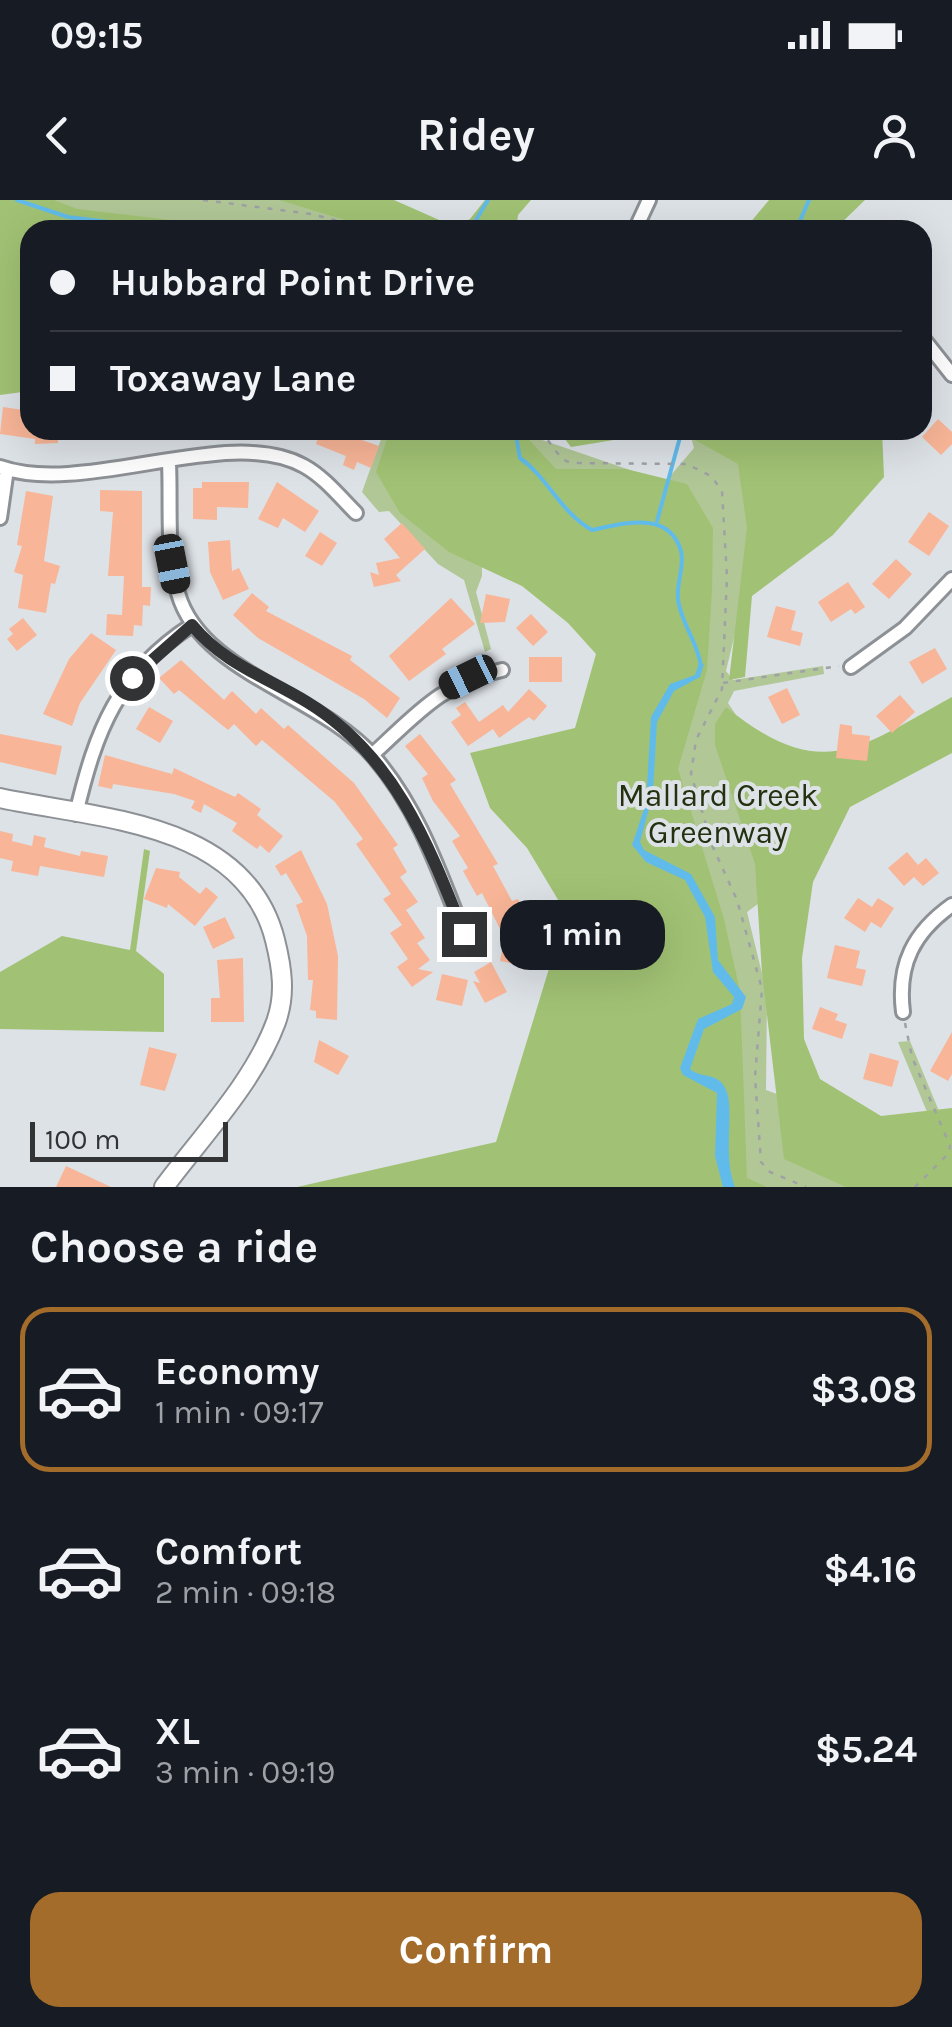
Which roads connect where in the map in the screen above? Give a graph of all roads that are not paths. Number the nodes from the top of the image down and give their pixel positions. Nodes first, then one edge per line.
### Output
1 (932, 350) edge
2 (952, 374) edge
3 (169, 463) junction
4 (3, 468) edge
5 (356, 513) dead end
6 (0, 518) edge
7 (952, 579) edge
8 (192, 625) junction
9 (851, 666) road end
10 (502, 670) dead end
11 (372, 755) junction
12 (0, 798) edge
13 (76, 814) junction
14 (952, 905) edge
15 (464, 934) dead end
16 (903, 1012) road end
17 (164, 1187) edge

1 - 2 street
3 - 4 street
3 - 5 street
3 - 8 street
4 - 6 street
7 - 9 street
8 - 11 street
8 - 13 street
10 - 11 street
11 - 15 street
12 - 13 main road
13 - 17 main road
14 - 16 street

